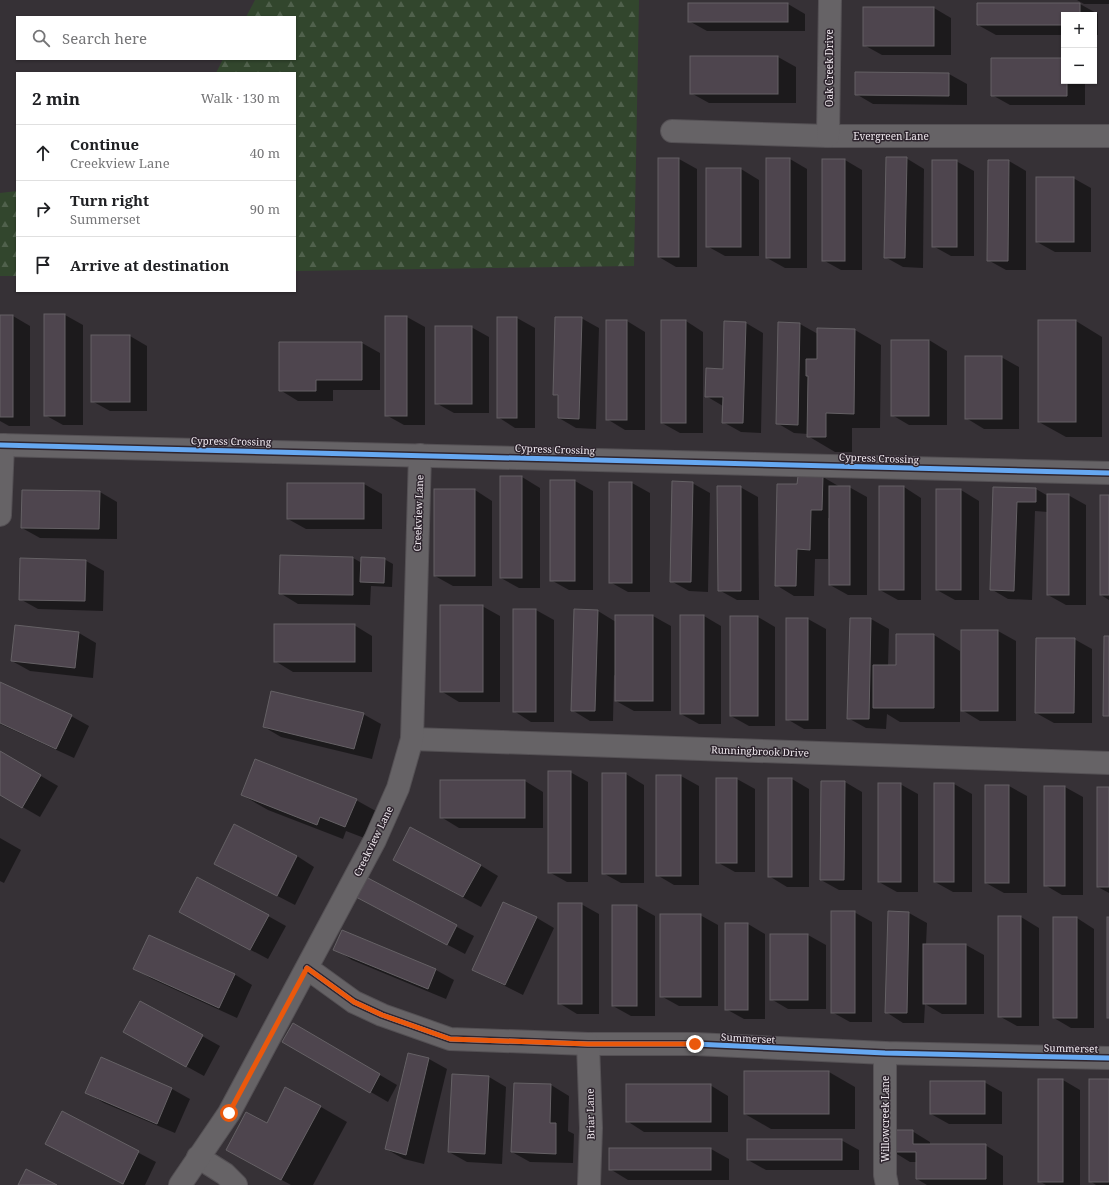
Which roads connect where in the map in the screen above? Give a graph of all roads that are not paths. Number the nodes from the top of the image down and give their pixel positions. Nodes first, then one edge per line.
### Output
1 (830, 0) edge
2 (672, 131) dead end
3 (828, 136) junction
4 (1109, 136) edge
5 (1, 445) edge
6 (420, 455) junction
7 (1109, 473) edge
8 (0, 515) edge
9 (412, 740) junction
10 (1109, 763) edge
11 (307, 968) junction
12 (588, 1044) junction
13 (885, 1053) junction
14 (1109, 1058) edge
15 (198, 1157) junction
16 (180, 1185) edge
17 (236, 1185) edge
18 (588, 1185) edge
19 (886, 1185) edge

1 - 3 street, Oak Creek Drive
2 - 3 street, Evergreen Lane
3 - 4 street, Evergreen Lane
5 - 6 street, Cypress Crossing
5 - 8 street
6 - 7 street, Cypress Crossing
6 - 9 street, Creekview Lane
9 - 10 street, Runningbrook Drive
9 - 11 street, Creekview Lane
11 - 12 street, Summerset
11 - 15 street, Creekview Lane
12 - 13 street, Summerset
12 - 18 street, Briar Lane
13 - 14 street, Summerset
13 - 19 street, Willowcreek Lane
15 - 16 street, Creekview Lane
15 - 17 street

